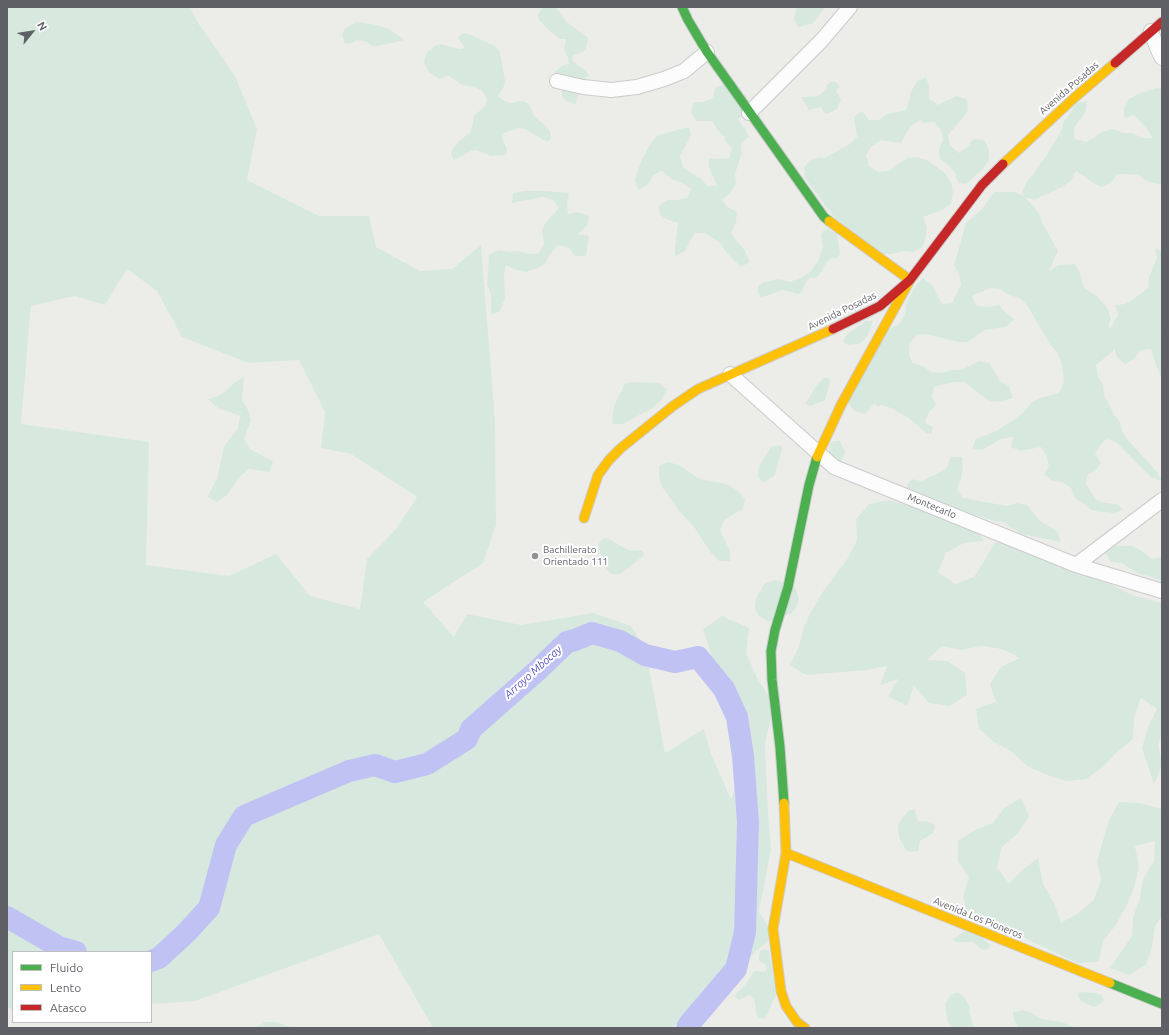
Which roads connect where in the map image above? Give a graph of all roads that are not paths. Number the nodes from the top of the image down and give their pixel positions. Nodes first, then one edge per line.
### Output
1 (682, 7) edge
2 (850, 7) edge
3 (1162, 22) edge
4 (1151, 32) junction
5 (707, 52) junction
6 (1162, 58) edge
7 (557, 81) dead end
8 (749, 112) junction
9 (910, 280) junction
10 (730, 374) junction
11 (818, 454) junction
12 (1162, 500) edge
13 (584, 518) dead end
14 (1076, 565) junction
15 (1162, 591) edge
16 (786, 853) junction
17 (1162, 1004) edge
18 (805, 1028) edge

1 - 5 street
2 - 8 street
3 - 4 street, Avenida Posadas
4 - 6 street
4 - 9 street, Avenida Posadas
5 - 7 street
5 - 8 street
8 - 9 street
9 - 10 street, Avenida Posadas
9 - 11 street
10 - 11 street, Montecarlo
10 - 13 street, Avenida Posadas
11 - 14 street, Montecarlo
11 - 16 street
12 - 14 street
14 - 15 street, Montecarlo
16 - 17 street, Avenida Los Pioneros
16 - 18 street

